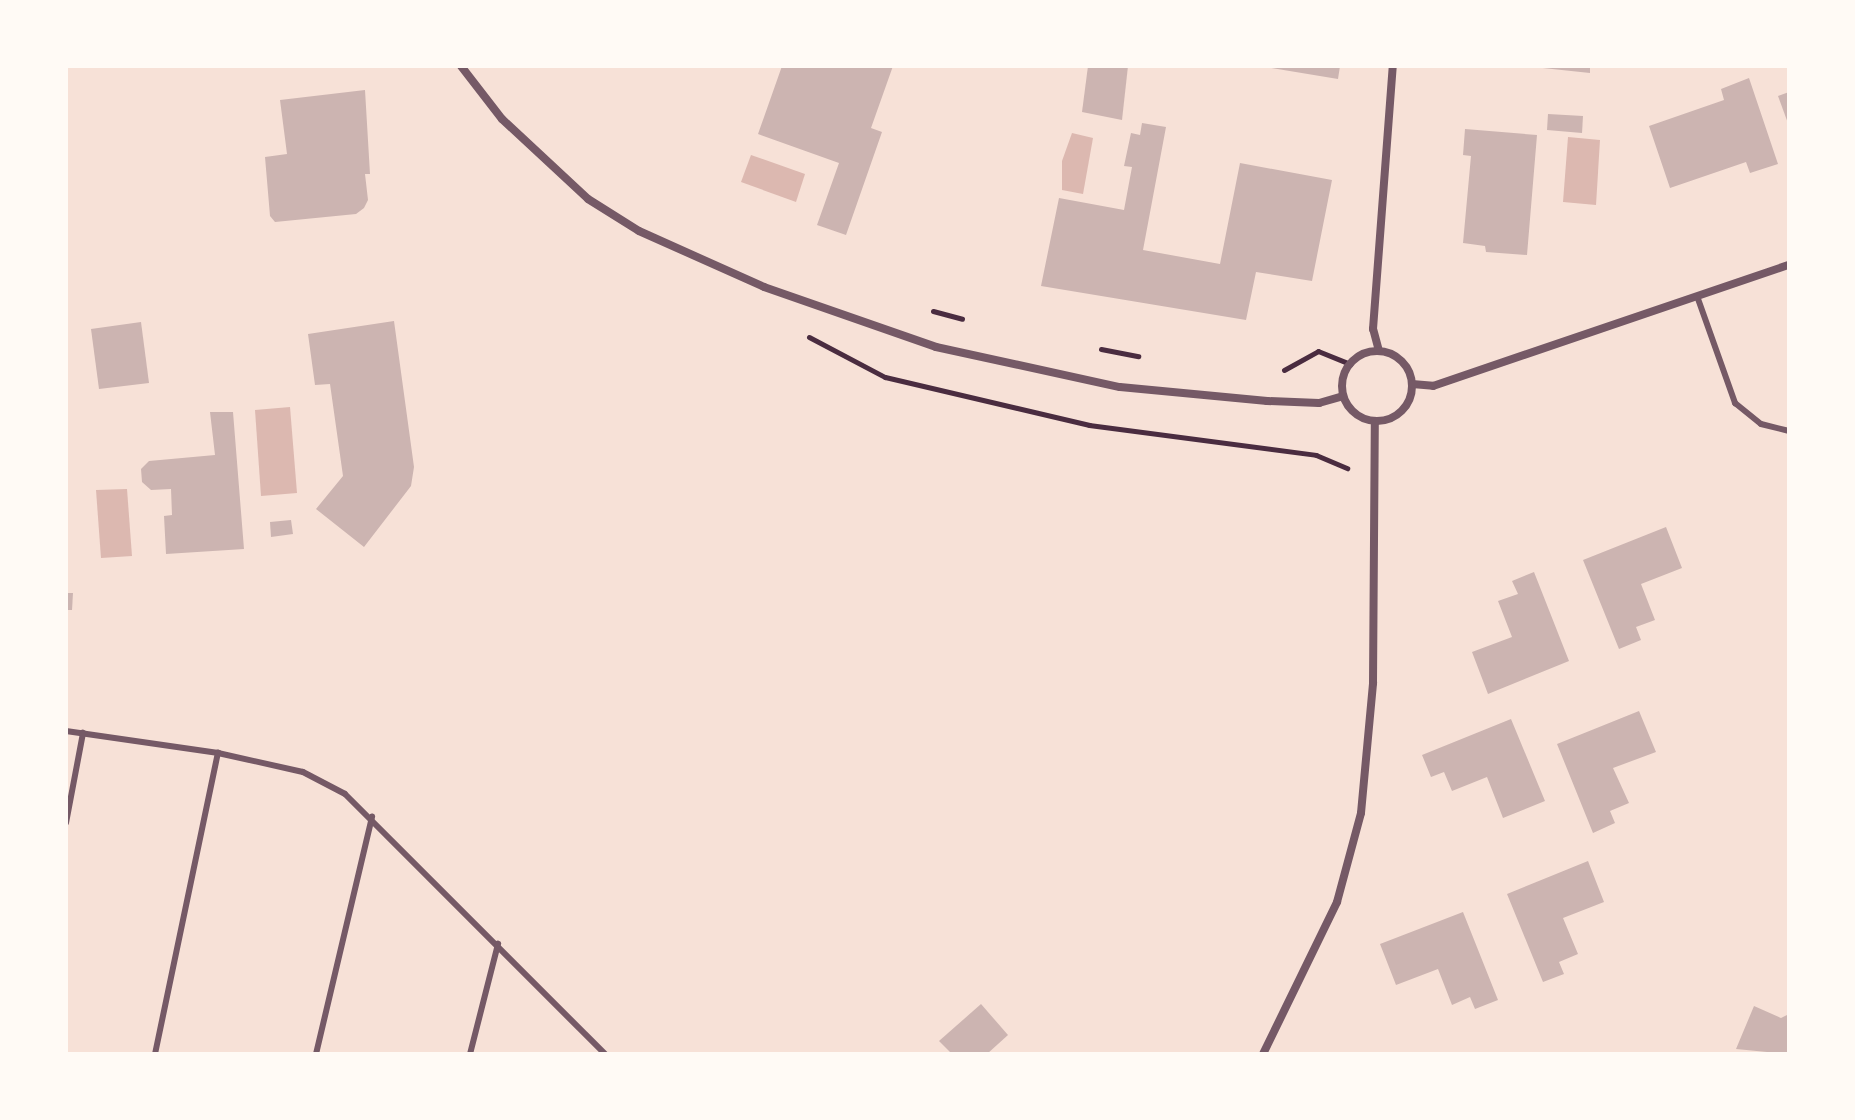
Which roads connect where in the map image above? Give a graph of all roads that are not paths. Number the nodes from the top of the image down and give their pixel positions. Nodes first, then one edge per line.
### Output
1 (461, 66) edge
2 (1393, 66) edge
3 (1789, 265) edge
4 (1697, 296) junction
5 (1379, 351) junction
6 (1412, 384) junction
7 (1343, 396) junction
8 (1375, 421) junction
9 (1789, 431) edge
10 (66, 731) edge
11 (83, 733) junction
12 (218, 753) junction
13 (372, 817) junction
14 (66, 823) edge
15 (498, 944) junction
16 (155, 1054) edge
17 (316, 1054) edge
18 (470, 1054) edge
19 (605, 1054) edge
20 (1263, 1054) edge

1 - 7 street
2 - 5 street
3 - 4 street
4 - 6 street
4 - 9 lane
5 - 6 street
5 - 7 street
6 - 8 street
7 - 8 street
8 - 20 street
10 - 11 lane
11 - 12 lane
11 - 14 lane
12 - 13 lane
12 - 16 lane
13 - 15 lane
13 - 17 lane
15 - 18 lane
15 - 19 lane

